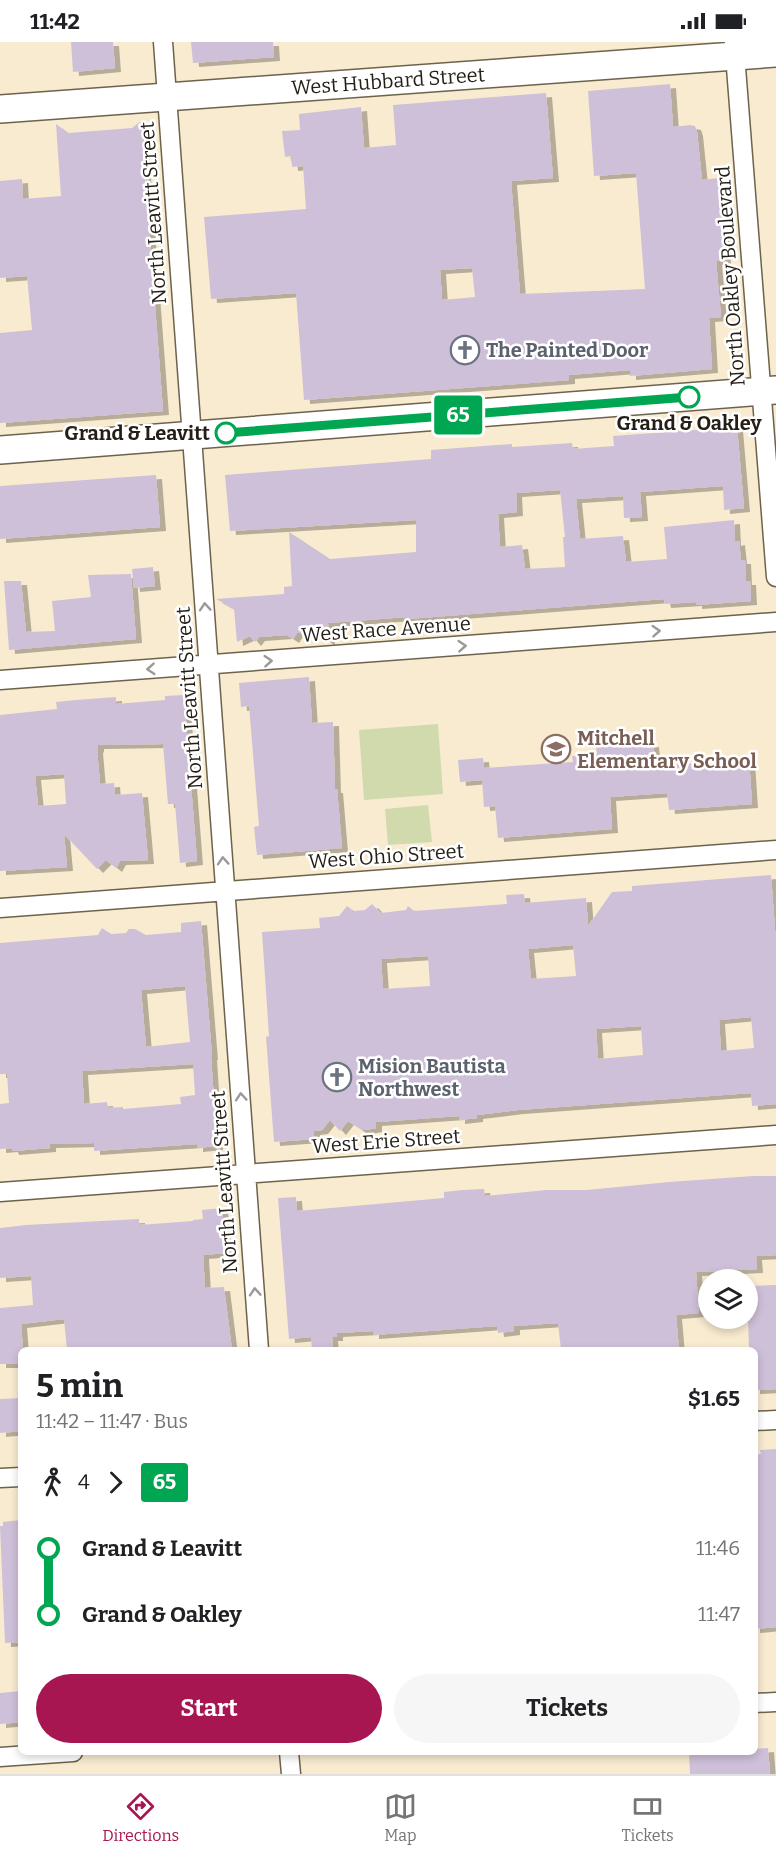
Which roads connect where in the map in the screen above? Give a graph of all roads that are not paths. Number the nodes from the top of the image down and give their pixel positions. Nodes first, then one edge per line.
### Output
1 (163, 42) edge
2 (735, 49) edge
3 (776, 53) edge
4 (167, 97) junction
5 (0, 109) edge
6 (769, 391) edge
7 (192, 435) junction
8 (0, 450) edge
9 (776, 578) edge
10 (776, 622) edge
11 (209, 665) junction
12 (0, 680) edge
13 (776, 850) edge
14 (225, 891) junction
15 (0, 908) edge
16 (776, 1134) edge
17 (246, 1174) junction
18 (0, 1192) edge
19 (259, 1347) edge
20 (776, 1420) edge
21 (758, 1421) edge
22 (18, 1477) edge
23 (0, 1478) edge
24 (776, 1702) edge
25 (758, 1704) edge
26 (29, 1755) edge
27 (289, 1755) edge
28 (0, 1757) edge
29 (291, 1774) edge

1 - 4 street, North Leavitt Street
2 - 3 street, West Hubbard Street
2 - 4 street, West Hubbard Street
2 - 6 street, North Oakley Boulevard
4 - 5 street, West Hubbard Street
4 - 7 street, North Leavitt Street
6 - 7 street
6 - 9 street, North Oakley Boulevard
7 - 8 street
11 -> 7 street, North Leavitt Street
11 -> 10 street, West Race Avenue
11 -> 12 street, West Race Avenue
14 -> 11 street, North Leavitt Street
13 - 14 street, West Ohio Street
14 - 15 street, West Ohio Street
17 -> 14 street, North Leavitt Street
16 - 17 street, West Erie Street
17 - 18 street, West Erie Street
19 -> 17 street, North Leavitt Street
20 - 21 street
22 - 23 street
24 - 25 street
26 - 28 street
27 - 29 street

